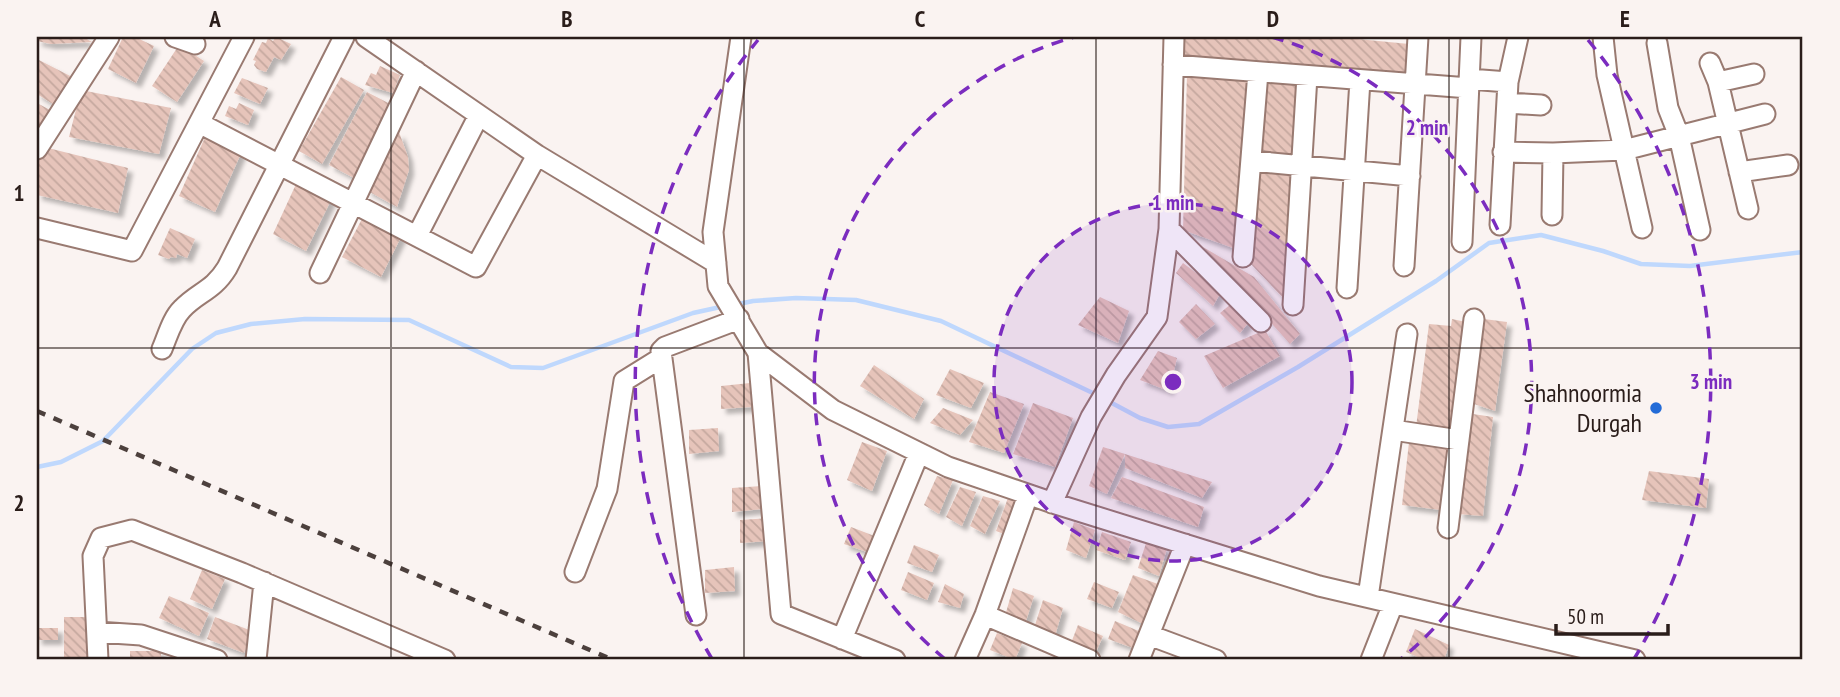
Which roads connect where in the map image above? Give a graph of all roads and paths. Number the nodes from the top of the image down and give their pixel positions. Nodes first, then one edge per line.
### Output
1 (108, 37) edge
2 (175, 37) edge
3 (244, 37) edge
4 (344, 37) edge
5 (366, 37) edge
6 (741, 37) edge
7 (1174, 37) edge
8 (1415, 37) edge
9 (1471, 37) edge
10 (1518, 37) edge
11 (1604, 37) edge
12 (1657, 43) dead end
13 (195, 44) dead end
14 (1710, 63) dead end
15 (1174, 65) junction
16 (416, 71) junction
17 (1258, 72) junction
18 (1754, 74) dead end
19 (1307, 76) junction
20 (1360, 80) junction
21 (1508, 82) junction
22 (1718, 82) junction
23 (1469, 83) junction
24 (1416, 85) junction
25 (1507, 103) junction
26 (1541, 105) dead end
27 (1765, 114) dead end
28 (479, 115) junction
29 (199, 123) junction
30 (1728, 124) junction
31 (1679, 136) junction
32 (37, 149) edge
33 (1624, 150) junction
34 (1503, 152) junction
35 (1553, 153) junction
36 (537, 155) junction
37 (1252, 161) junction
38 (281, 165) junction
39 (1788, 165) dead end
40 (1300, 166) junction
41 (1354, 171) junction
42 (1739, 172) junction
43 (1410, 176) junction
44 (353, 203) junction
45 (1748, 209) dead end
46 (1552, 215) dead end
47 (1500, 225) dead end
48 (37, 228) edge
49 (1642, 228) dead end
50 (1169, 229) junction
51 (1700, 230) dead end
52 (417, 236) junction
53 (1462, 242) dead end
54 (1243, 257) dead end
55 (716, 263) junction
56 (1404, 266) dead end
57 (320, 273) dead end
58 (1347, 288) dead end
59 (1293, 305) dead end
60 (737, 316) junction
61 (1474, 319) dead end
62 (1261, 323) dead end
63 (1407, 334) dead end
64 (162, 348) dead end
65 (758, 353) junction
66 (661, 358) junction
67 (1393, 430) junction
68 (1459, 440) junction
69 (919, 453) junction
70 (1028, 495) junction
71 (1052, 503) junction
72 (1448, 528) dead end
73 (1185, 544) junction
74 (575, 572) dead end
75 (264, 582) junction
76 (1368, 597) junction
77 (1393, 604) junction
78 (696, 615) dead end
79 (985, 615) junction
80 (97, 632) junction
81 (1149, 635) junction
82 (842, 639) junction
83 (98, 660) edge
84 (217, 660) edge
85 (256, 660) edge
86 (445, 660) edge
87 (895, 660) edge
88 (965, 660) edge
89 (1090, 660) edge
90 (1139, 660) edge
91 (1216, 660) edge
92 (1371, 660) edge
93 (1635, 660) edge

1 - 32 street
2 - 13 street
3 - 29 street
4 - 38 street
5 - 16 street
6 - 55 street
7 - 15 street
8 - 24 street
9 - 23 street
10 - 21 street
11 - 33 street
12 - 31 street
14 - 22 street
15 - 17 street
15 - 50 street
16 - 28 street
16 - 44 street
17 - 19 street
17 - 37 street
18 - 22 street
19 - 20 street
19 - 40 street
20 - 24 street
20 - 41 street
21 - 23 street
21 - 25 street
22 - 30 street
23 - 24 street
23 - 53 street
24 - 43 street
25 - 26 street
25 - 34 street
27 - 30 street
28 - 36 street
28 - 52 street
29 - 38 street
29 - 48 street
30 - 31 street
30 - 42 street
31 - 33 street
31 - 51 street
33 - 35 street
33 - 49 street
34 - 35 street
34 - 47 street
35 - 46 street
36 - 52 street
36 - 55 street
37 - 40 street
37 - 54 street
38 - 44 street
38 - 64 street
39 - 42 street
40 - 41 street
40 - 59 street
41 - 43 street
41 - 58 street
42 - 45 street
43 - 56 street
44 - 52 street
44 - 57 street
50 - 62 street
50 - 71 street
55 - 60 street
60 - 65 street
60 - 66 street
61 - 68 street
63 - 67 street
65 - 69 street
65 - 82 street
66 - 74 street
66 - 78 street
67 - 68 street
67 - 76 street
68 - 72 street
69 - 70 street
69 - 82 street
70 - 71 street
70 - 79 street
71 - 73 street
73 - 76 street
73 - 81 street
75 - 80 street
75 - 85 street
75 - 86 street
76 - 77 street
77 - 92 street
77 - 93 street
79 - 88 street
79 - 89 street
80 - 83 street
80 - 84 street
81 - 90 street
81 - 91 street
82 - 87 street

